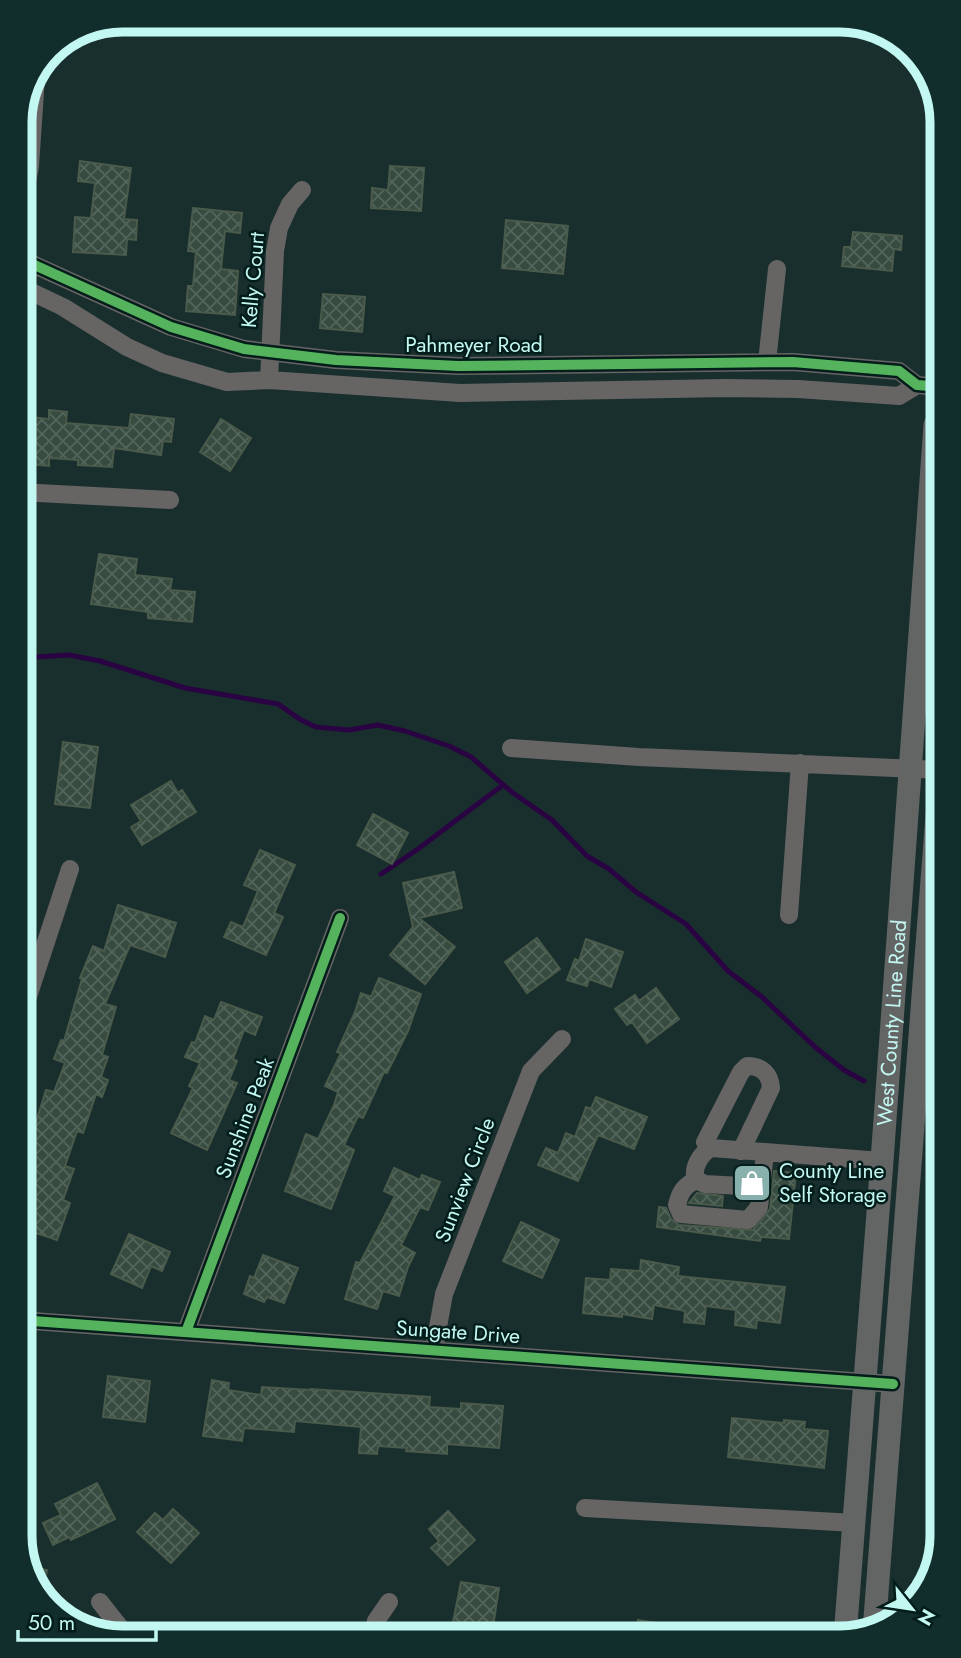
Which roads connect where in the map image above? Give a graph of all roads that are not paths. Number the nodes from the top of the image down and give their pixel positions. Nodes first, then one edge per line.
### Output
1 (34, 101) edge
2 (32, 137) edge
3 (302, 190) dead end
4 (32, 264) edge
5 (777, 268) dead end
6 (32, 292) edge
7 (270, 352) junction
8 (767, 362) junction
9 (269, 380) junction
10 (917, 385) junction
11 (930, 386) edge
12 (32, 493) edge
13 (930, 494) edge
14 (170, 500) dead end
15 (510, 748) dead end
16 (800, 763) junction
17 (930, 764) edge
18 (910, 770) junction
19 (70, 869) dead end
20 (930, 899) edge
21 (789, 915) dead end
22 (341, 918) dead end
23 (32, 984) edge
24 (562, 1039) dead end
25 (711, 1148) junction
26 (741, 1151) junction
27 (765, 1153) junction
28 (882, 1161) junction
29 (909, 1163) junction
30 (696, 1180) junction
31 (760, 1188) junction
32 (32, 1321) edge
33 (186, 1332) junction
34 (434, 1349) junction
35 (864, 1382) junction
36 (893, 1384) junction
37 (584, 1508) dead end
38 (855, 1523) junction
39 (100, 1602) dead end
40 (389, 1602) dead end
41 (875, 1619) edge
42 (119, 1626) edge
43 (375, 1626) edge
44 (846, 1626) edge

1 - 2 street
3 - 7 street, Kelly Court
4 - 7 street, Pahmeyer Road
5 - 8 street
6 - 9 street, Pahmeyer Road
7 - 8 street, Pahmeyer Road
7 - 9 street, Kelly Court
8 - 10 street, Pahmeyer Road
9 - 10 street, Pahmeyer Road
10 - 11 street, Pahmeyer Road
12 - 14 street
13 - 18 main road, West County Line Road
15 - 16 street
16 - 18 street
16 - 21 street
17 - 18 street
18 - 28 main road, West County Line Road
19 - 23 street
20 - 29 main road, West County Line Road
22 - 33 street, Sunshine Peak
24 - 34 street, Sunview Circle
25 - 26 street
25 - 26 street
25 - 30 street
26 - 27 street
27 - 28 street
27 - 31 street
28 - 29 main road
28 - 35 main road, West County Line Road
29 - 36 main road, West County Line Road
30 - 31 street
30 - 31 street
32 - 33 street, Sungate Drive
33 - 34 street, Sungate Drive
34 - 35 street, Sungate Drive
35 - 36 street, Sungate Drive
35 - 38 main road, West County Line Road
36 - 41 main road, West County Line Road
37 - 38 street
38 - 44 main road, West County Line Road
39 - 42 street
40 - 43 street

